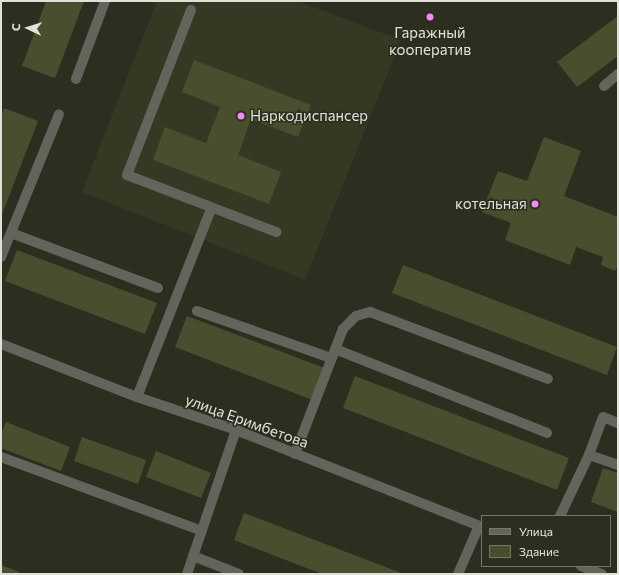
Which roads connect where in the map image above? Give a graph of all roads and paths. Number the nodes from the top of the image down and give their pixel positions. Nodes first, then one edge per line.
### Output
1 (105, 1) edge
2 (191, 10) dead end
3 (618, 74) edge
4 (76, 79) dead end
5 (604, 86) dead end
6 (59, 114) dead end
7 (211, 209) junction
8 (276, 232) dead end
9 (11, 233) junction
10 (1, 257) edge
11 (158, 288) dead end
12 (197, 311) dead end
13 (1, 344) edge
14 (333, 353) junction
15 (548, 379) dead end
16 (137, 397) junction
17 (618, 423) edge
18 (236, 430) junction
19 (547, 433) dead end
20 (295, 454) junction
21 (589, 455) junction
22 (1, 457) edge
23 (618, 465) edge
24 (560, 515) edge
25 (481, 527) edge
26 (202, 531) junction
27 (193, 556) junction
28 (584, 567) edge
29 (187, 574) edge
30 (239, 574) edge
31 (458, 574) edge
32 (602, 574) edge

1 - 4 street
2 - 7 street
3 - 5 street
6 - 9 street
7 - 8 street
7 - 16 street
9 - 10 street
9 - 11 street
12 - 14 street
13 - 16 street, улица Еримбетова
14 - 15 street
14 - 19 street
14 - 20 street
16 - 18 street, улица Еримбетова
17 - 21 street
18 - 20 street, улица Еримбетова
18 - 26 street
20 - 25 street, улица Еримбетова
21 - 23 street
21 - 24 street
22 - 26 street
25 - 31 street
26 - 27 street
27 - 29 street
27 - 30 street
28 - 32 street

